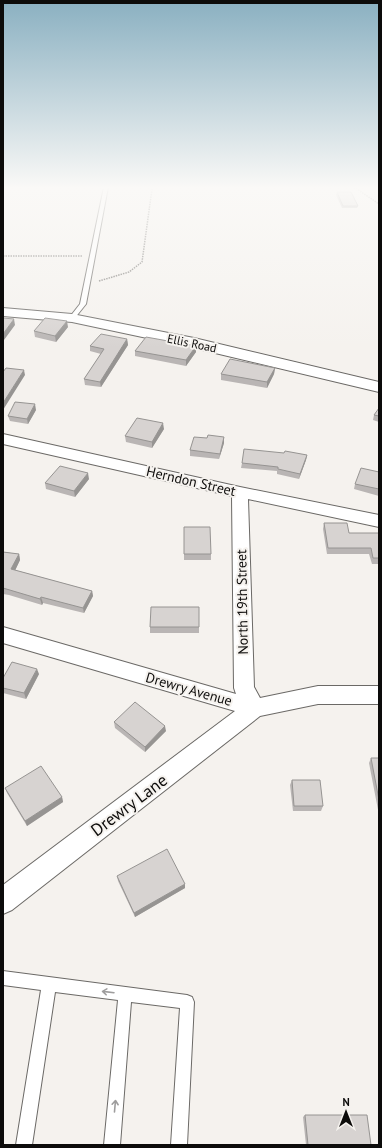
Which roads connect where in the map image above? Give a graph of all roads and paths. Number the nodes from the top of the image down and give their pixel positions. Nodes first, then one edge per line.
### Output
1 (96, 241) edge
2 (145, 241) edge
3 (3, 256) edge
4 (93, 256) junction
5 (87, 285) junction
6 (3, 312) edge
7 (72, 318) junction
8 (379, 387) edge
9 (3, 439) edge
10 (240, 492) junction
11 (379, 521) edge
12 (3, 635) edge
13 (379, 695) edge
14 (256, 708) junction
15 (3, 901) edge
16 (3, 978) edge
17 (49, 984) junction
18 (125, 994) junction
19 (24, 1145) edge
20 (112, 1145) edge
21 (178, 1145) edge

1 - 4 lane
2 - 5 path
3 - 4 path
4 - 5 lane
5 - 7 lane
6 - 7 street, Ellis Road
7 - 8 street, Ellis Road
9 - 10 street, Herndon Street
10 - 11 street, Herndon Street
10 - 14 street, North 19th Street
12 - 14 street, Drewry Avenue
13 - 14 street, Drewry Avenue
14 - 15 street, Drewry Lane
16 - 17 lane
18 -> 17 lane
17 - 19 lane
20 -> 18 lane
18 - 21 lane

